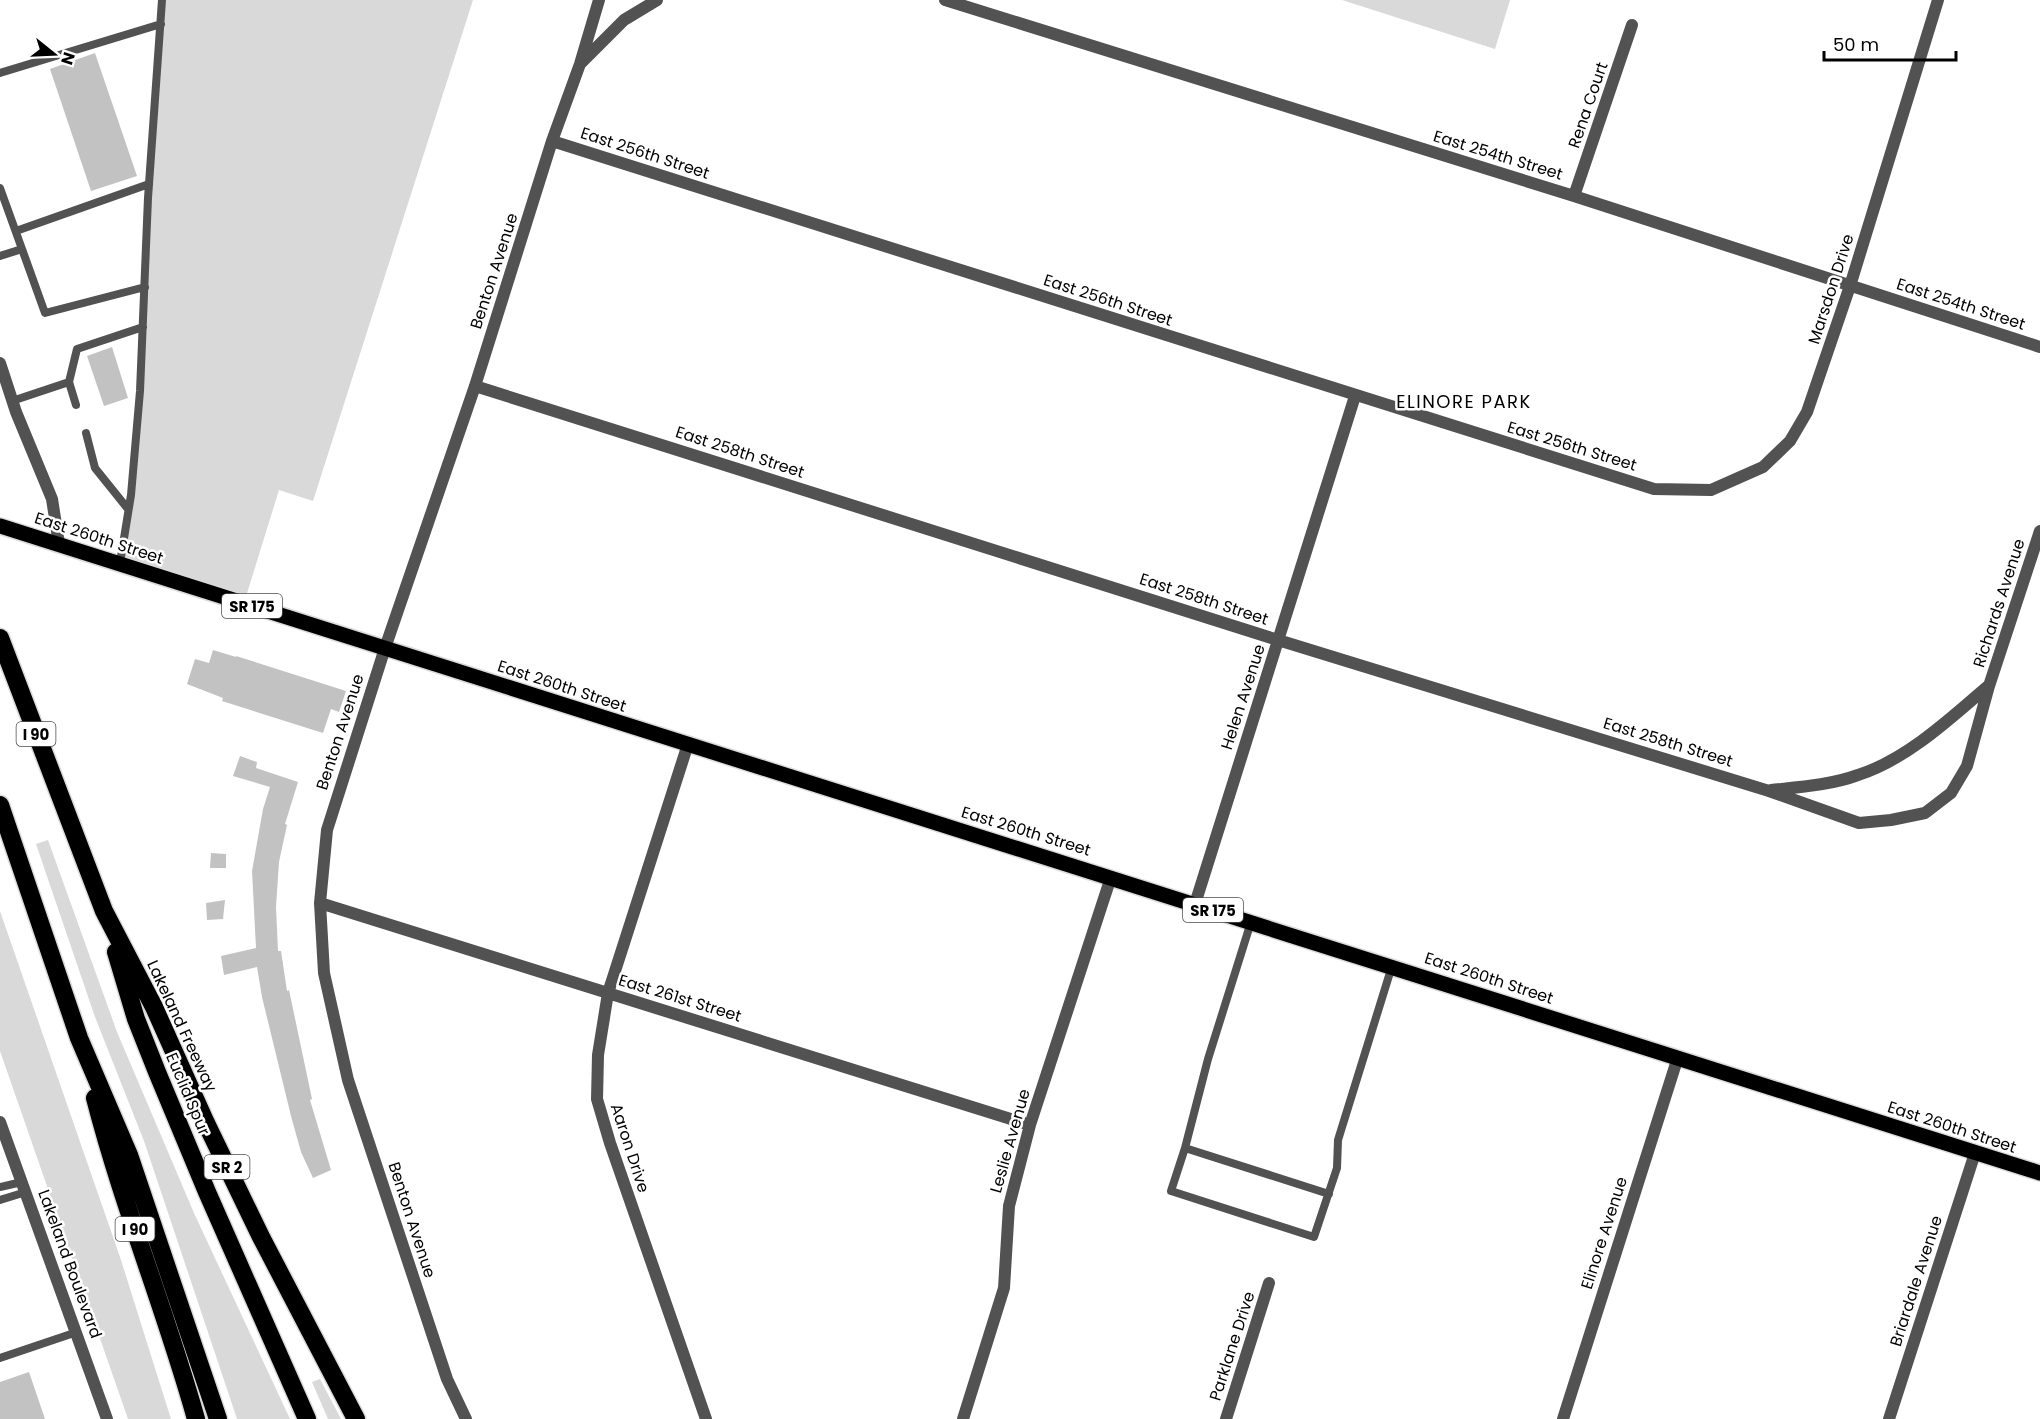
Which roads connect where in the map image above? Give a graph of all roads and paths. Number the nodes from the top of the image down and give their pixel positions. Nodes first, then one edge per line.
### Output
1 (162, 0) edge
2 (599, 0) edge
3 (657, 0) edge
4 (945, 0) edge
5 (1938, 0) edge
6 (161, 24) junction
7 (1632, 25) dead end
8 (580, 64) junction
9 (0, 74) edge
10 (552, 141) junction
11 (149, 184) junction
12 (0, 188) edge
13 (1574, 196) junction
14 (16, 231) junction
15 (22, 249) junction
16 (0, 256) edge
17 (1850, 286) junction
18 (145, 287) junction
19 (143, 327) junction
20 (2040, 347) edge
21 (0, 363) edge
22 (69, 382) junction
23 (475, 386) junction
24 (1355, 396) junction
25 (12, 401) junction
26 (76, 405) dead end
27 (86, 433) dead end
28 (1654, 489) joint
29 (128, 509) junction
30 (0, 526) edge
31 (2040, 531) edge
32 (59, 544) junction
33 (120, 564) junction
34 (0, 638) edge
35 (1278, 639) junction
36 (384, 648) junction
37 (1989, 686) junction
38 (688, 744) junction
39 (1769, 791) junction
40 (0, 806) edge
41 (1925, 813) joint
42 (1111, 877) junction
43 (320, 903) junction
44 (1195, 904) junction
45 (104, 911) junction
46 (1251, 922) junction
47 (1392, 966) junction
48 (608, 993) junction
49 (79, 1038) junction
50 (1678, 1057) junction
51 (0, 1122) edge
52 (1030, 1125) junction
53 (1185, 1148) junction
54 (1975, 1154) junction
55 (2040, 1173) edge
56 (0, 1187) edge
57 (24, 1187) junction
58 (1329, 1194) junction
59 (0, 1200) edge
60 (1269, 1283) dead end
61 (77, 1332) junction
62 (0, 1358) edge
63 (107, 1419) edge
64 (196, 1419) edge
65 (218, 1419) edge
66 (307, 1419) edge
67 (356, 1419) edge
68 (466, 1419) edge
69 (706, 1419) edge
70 (963, 1419) edge
71 (1226, 1419) edge
72 (1563, 1419) edge
73 (1889, 1419) edge

1 - 6 lane
2 - 8 street, Benton Avenue
3 - 8 street, Benton Avenue
4 - 13 street, East 254th Street
5 - 17 street, Marsdon Drive
6 - 9 lane
6 - 11 lane
7 - 13 street, Rena Court
8 - 10 street, Benton Avenue
10 - 23 street, Benton Avenue
10 - 24 street, East 256th Street
11 - 14 lane
11 - 18 lane
12 - 14 lane
13 - 17 street, East 254th Street
14 - 15 lane
15 - 16 lane
15 - 18 lane
17 - 20 street, East 254th Street
17 - 28 street, Marsdon Drive
18 - 19 lane
19 - 22 lane
19 - 29 lane
21 - 25 street
22 - 25 lane
22 - 26 lane
23 - 35 street, East 258th Street
23 - 36 street, Benton Avenue
24 - 28 street, East 256th Street
24 - 35 street, Helen Avenue
25 - 32 street
27 - 29 lane
29 - 33 lane
30 - 32 main road, East 260th Street / SR 175
31 - 37 street, Richards Avenue
32 - 33 main road, East 260th Street / SR 175
33 - 36 main road, East 260th Street / SR 175
34 - 45 highway, Lakeland Freeway / I 90
35 - 39 street, East 258th Street
35 - 44 street, Helen Avenue
36 - 38 main road, East 260th Street / SR 175
36 - 43 street, Benton Avenue
37 - 39 street, Richards Avenue
37 - 41 street, Richards Avenue
38 - 42 main road, East 260th Street / SR 175
38 - 48 street, Aaron Drive
39 - 41 street, East 258th Street
40 - 49 highway, I 90
42 - 44 main road, East 260th Street / SR 175
42 - 52 street, Leslie Avenue
43 - 48 street, East 261st Street
43 - 68 street, Benton Avenue
44 - 46 main road, East 260th Street / SR 175
45 - 66 highway, Euclid Spur / I 90
45 - 67 highway, Lakeland Freeway / SR 2
46 - 47 main road, East 260th Street / SR 175
46 - 53 lane
47 - 50 main road, East 260th Street / SR 175
47 - 58 lane
48 - 52 street, East 261st Street
48 - 69 street, Aaron Drive
49 - 64 highway, I 90
49 - 65 highway
50 - 54 main road, East 260th Street / SR 175
50 - 72 street, Elinore Avenue
51 - 57 street, Lakeland Boulevard
52 - 70 street, Leslie Avenue
53 - 58 lane
53 - 58 lane
54 - 55 main road, East 260th Street / SR 175
54 - 73 street, Briardale Avenue
56 - 57 lane
57 - 59 lane
57 - 61 street, Lakeland Boulevard
60 - 71 street, Parklane Drive
61 - 62 lane
61 - 63 street, Lakeland Boulevard

